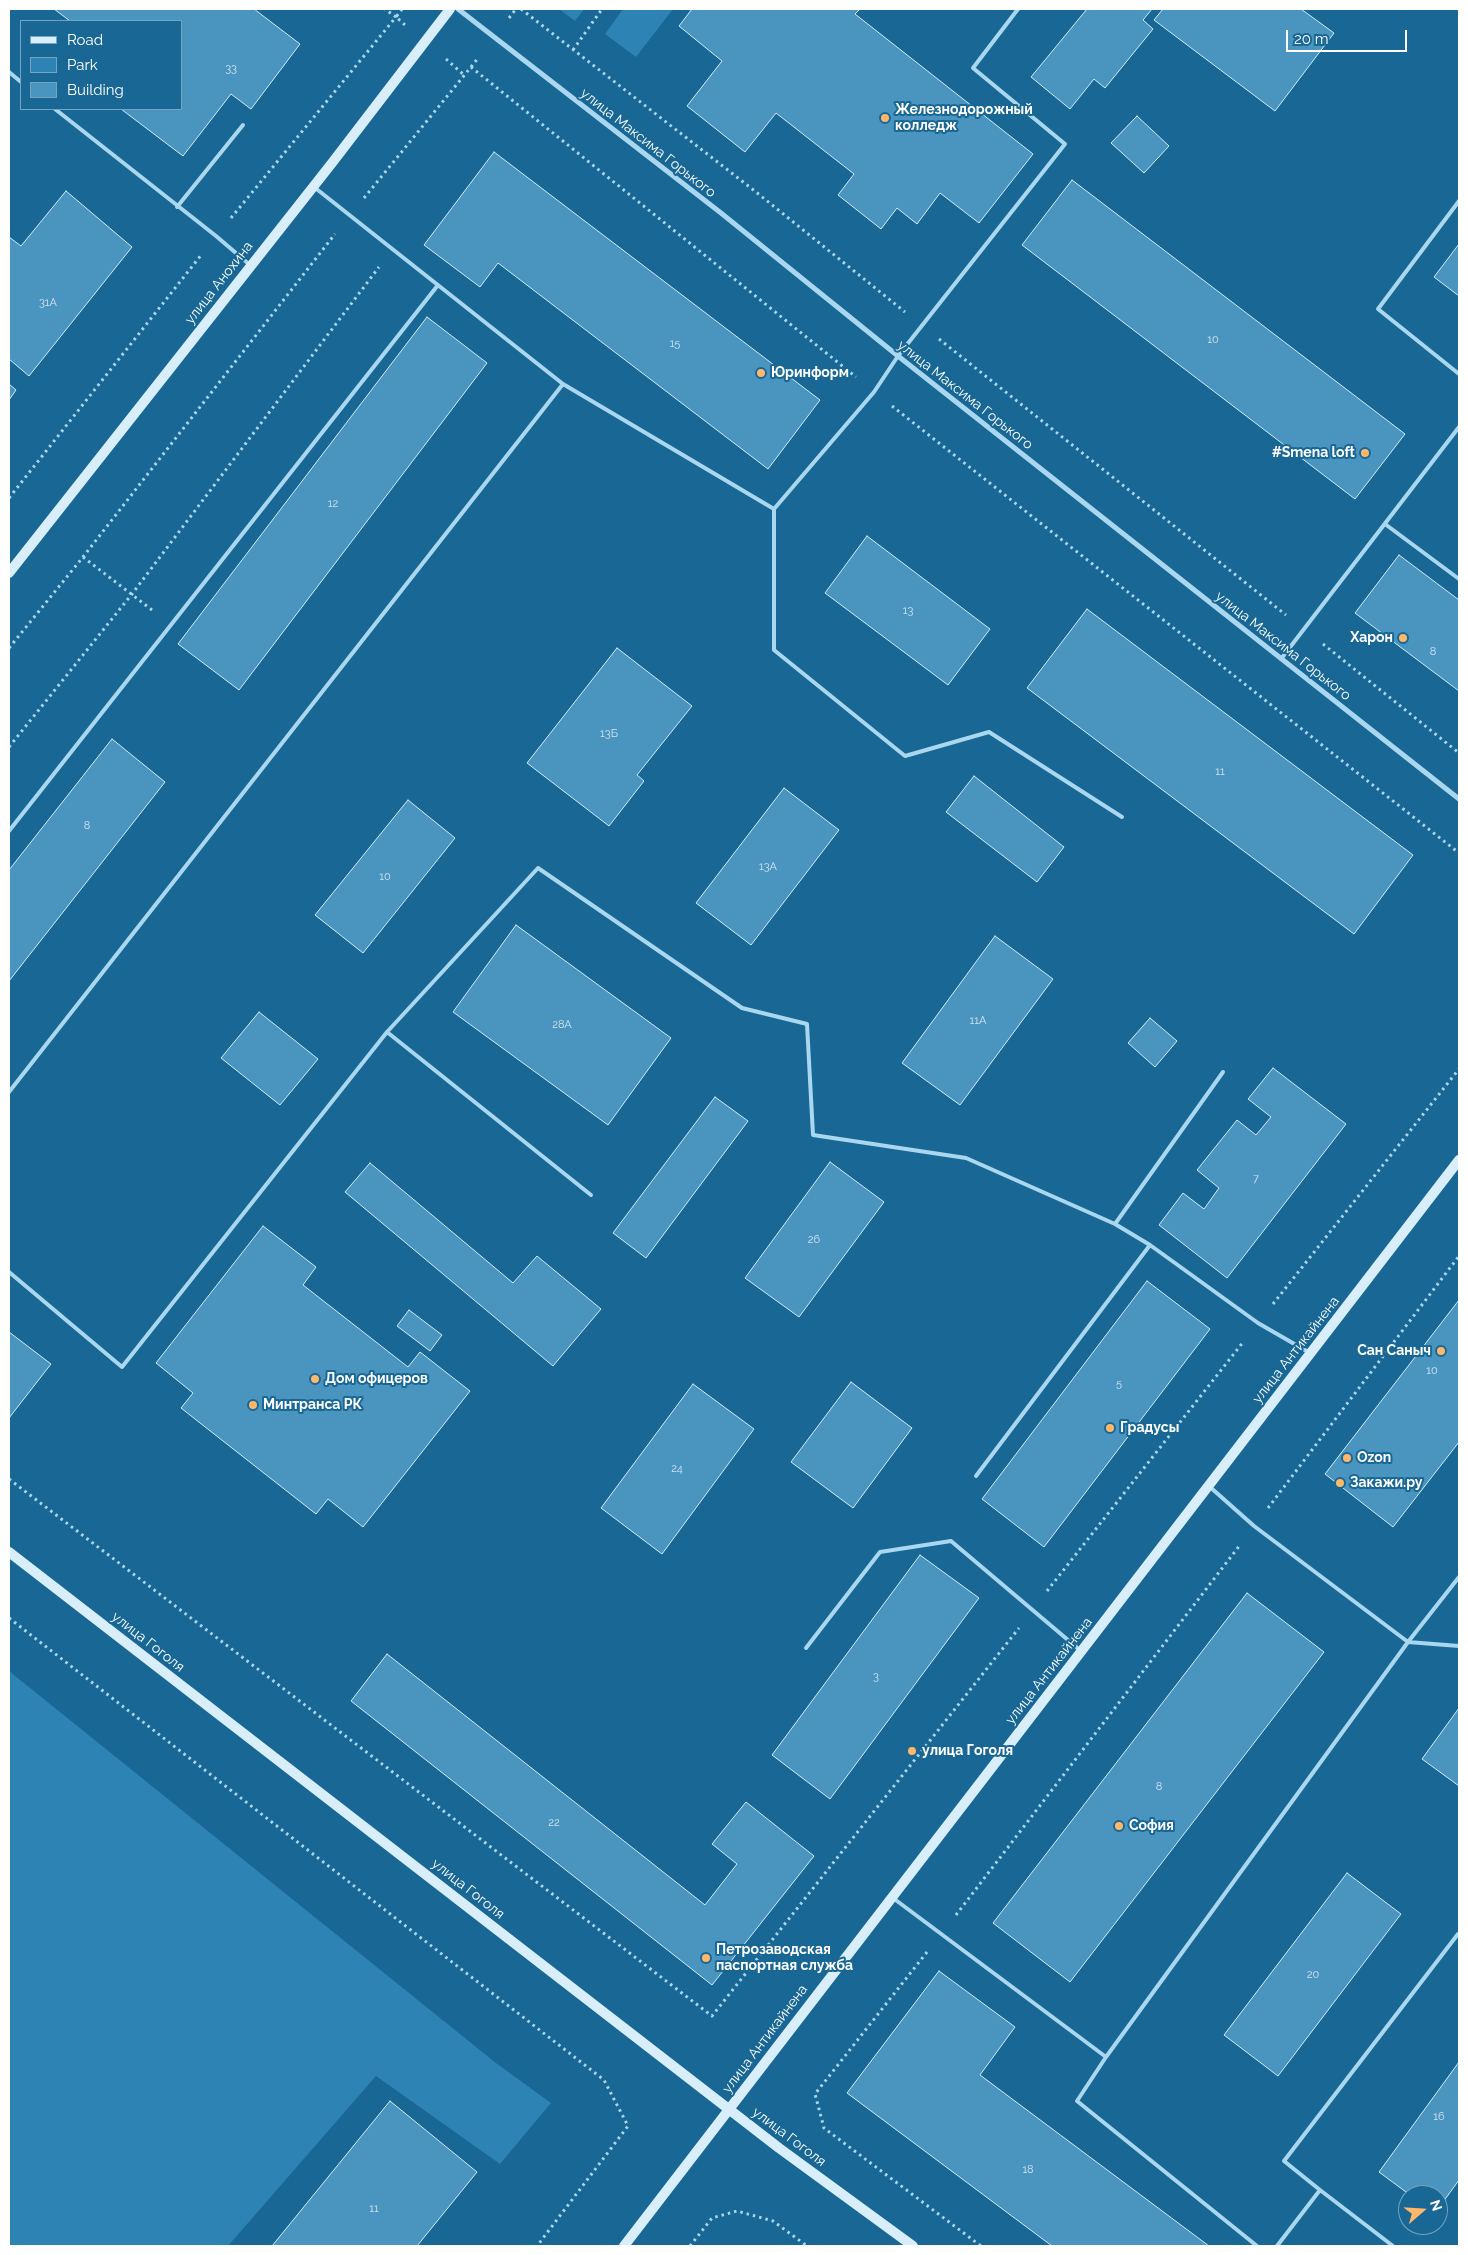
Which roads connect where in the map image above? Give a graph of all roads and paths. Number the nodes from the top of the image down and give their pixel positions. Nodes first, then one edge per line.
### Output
1 (402, 9) edge
2 (450, 9) edge
3 (458, 9) edge
4 (521, 9) edge
5 (602, 9) edge
6 (1018, 9) edge
7 (396, 17) dead end
8 (573, 50) junction
9 (9, 72) edge
10 (20, 81) edge
11 (56, 110) edge
12 (243, 125) dead end
13 (312, 186) junction
14 (1459, 201) edge
15 (177, 207) junction
16 (351, 215) junction
17 (393, 249) junction
18 (250, 265) junction
19 (438, 285) junction
20 (922, 326) junction
21 (898, 356) junction
22 (1459, 374) edge
23 (563, 384) junction
24 (874, 392) junction
25 (1459, 427) edge
26 (774, 509) junction
27 (1385, 524) junction
28 (83, 557) junction
29 (9, 573) edge
30 (1459, 579) edge
31 (132, 594) junction
32 (170, 624) junction
33 (1304, 629) junction
34 (9, 648) edge
35 (1281, 659) junction
36 (9, 747) edge
37 (1459, 753) edge
38 (1459, 799) edge
39 (1122, 817) dead end
40 (9, 832) edge
41 (1459, 853) edge
42 (387, 1032) junction
43 (1459, 1069) edge
44 (1223, 1072) dead end
45 (9, 1092) edge
46 (1459, 1160) edge
47 (591, 1195) dead end
48 (1115, 1224) junction
49 (1150, 1245) junction
50 (1459, 1256) edge
51 (9, 1272) edge
52 (1258, 1323) junction
53 (1311, 1353) junction
54 (976, 1476) dead end
55 (9, 1479) edge
56 (1208, 1486) junction
57 (1254, 1526) junction
58 (9, 1552) edge
59 (1459, 1577) edge
60 (1033, 1610) junction
61 (9, 1618) edge
62 (1408, 1642) junction
63 (1459, 1646) edge
64 (806, 1648) dead end
65 (1081, 1651) junction
66 (891, 1897) junction
67 (941, 1935) junction
68 (1459, 1935) edge
69 (1106, 2057) junction
70 (730, 2109) junction
71 (1320, 2190) junction
72 (537, 2246) edge
73 (624, 2246) edge
74 (690, 2246) edge
75 (807, 2246) edge
76 (913, 2246) edge
77 (981, 2246) edge
78 (1257, 2246) edge
79 (1276, 2246) edge
80 (1393, 2246) edge

1 - 7 path
2 - 13 main road, улица Анохина
3 - 21 street, улица Максима Горького
4 - 8 path
5 - 8 path
6 - 20 lane
8 - 20 path
9 - 10 lane
11 - 15 lane
12 - 15 lane
13 - 16 lane
13 - 18 main road, улица Анохина
14 - 22 lane
15 - 18 lane
16 - 17 lane
16 - 24 path
16 - 28 path
17 - 19 lane
17 - 31 path
18 - 29 main road, улица Анохина
19 - 23 lane
19 - 32 lane
20 - 21 lane
20 - 33 path
21 - 24 lane
21 - 35 street, улица Максима Горького
23 - 26 lane
23 - 45 lane
24 - 26 lane
24 - 41 path
25 - 27 lane
26 - 39 lane
27 - 30 lane
27 - 33 lane
28 - 31 path
28 - 34 path
31 - 32 path
31 - 36 path
32 - 40 lane
33 - 35 lane
33 - 37 path
35 - 38 street, улица Максима Горького
42 - 47 lane
42 - 48 lane
42 - 51 lane
43 - 52 path
44 - 48 lane
46 - 53 main road, улица Антикайнена
48 - 49 lane
49 - 52 lane
49 - 54 lane
50 - 57 path
52 - 53 lane
52 - 60 path
53 - 56 main road, улица Антикайнена
55 - 60 path
56 - 57 lane
56 - 65 main road, улица Антикайнена
57 - 62 lane
57 - 67 path
58 - 70 main road, улица Гоголя
59 - 62 lane
60 - 64 lane
60 - 65 lane
61 - 72 path
62 - 63 lane
62 - 69 lane
65 - 66 main road, улица Антикайнена
66 - 67 lane
66 - 70 main road, улица Антикайнена
67 - 69 lane
67 - 77 path
68 - 71 lane
69 - 78 lane
70 - 73 main road, улица Антикайнена
70 - 76 main road, улица Гоголя
71 - 79 lane
71 - 80 lane
74 - 75 path

